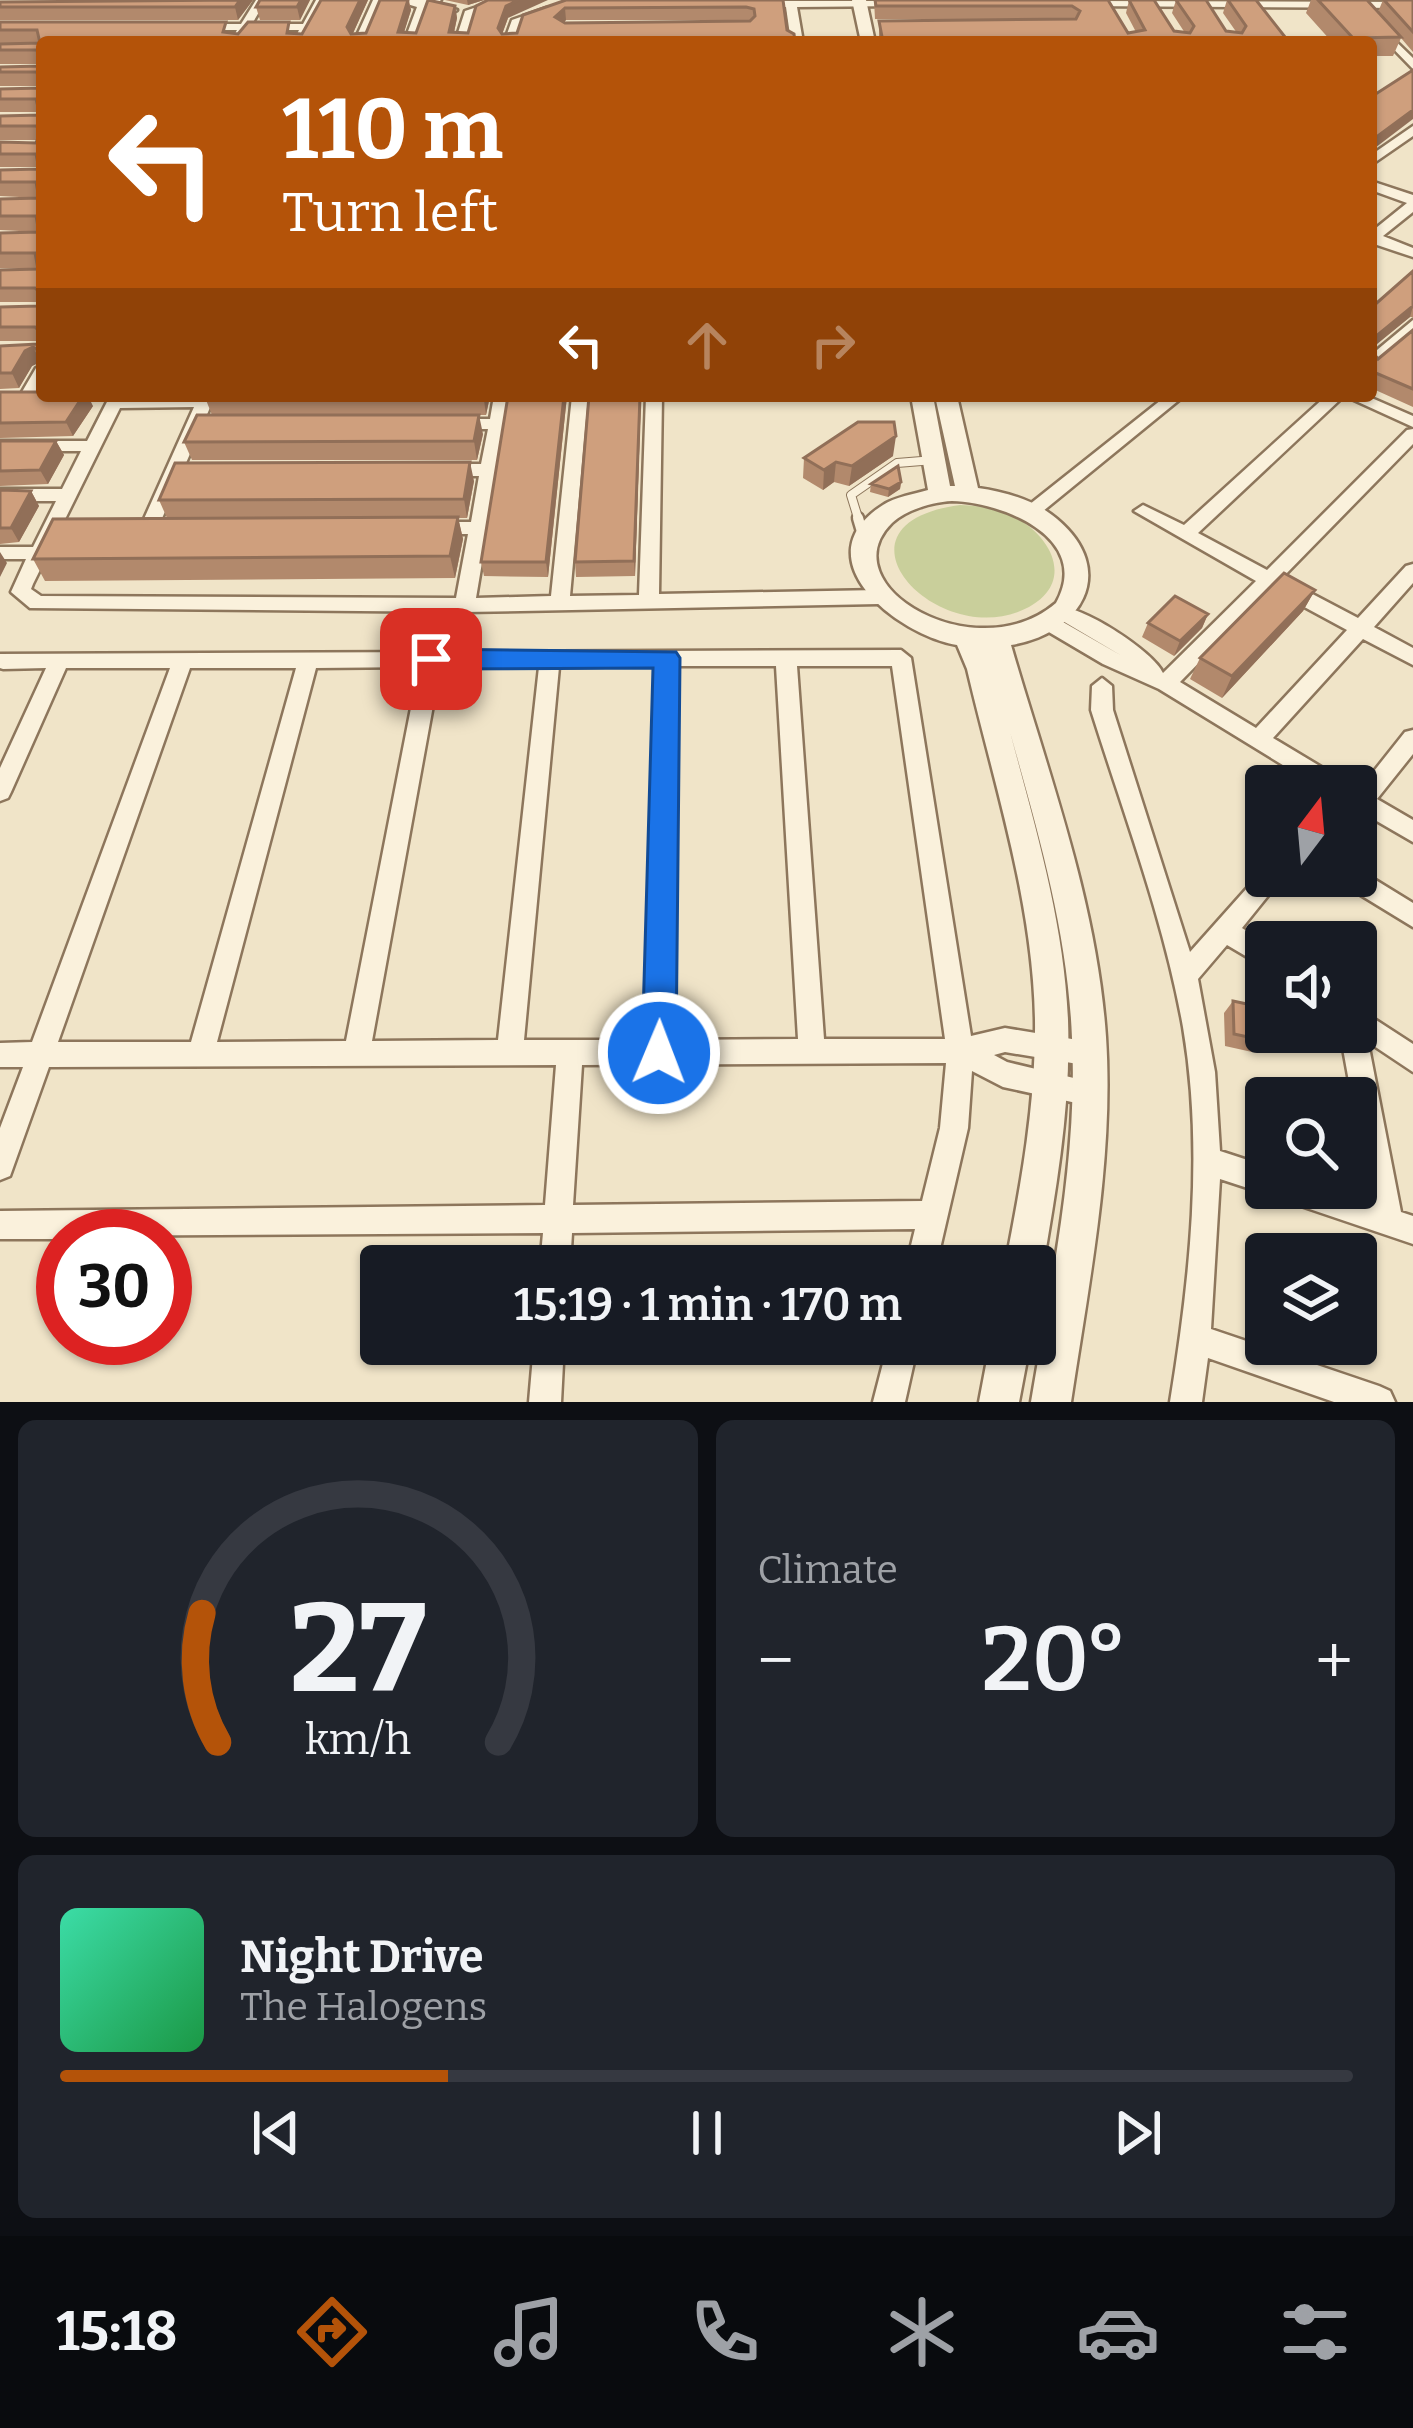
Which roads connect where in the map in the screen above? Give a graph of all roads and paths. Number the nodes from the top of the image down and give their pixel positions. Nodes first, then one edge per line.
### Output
1 (261, 0) edge
2 (321, 0) edge
3 (378, 0) edge
4 (399, 0) edge
5 (438, 0) edge
6 (509, 0) edge
7 (911, 0) edge
8 (1109, 2) edge
9 (1155, 2) edge
10 (1205, 2) edge
11 (1256, 2) edge
12 (849, 3) edge
13 (423, 4) junction
14 (567, 4) edge
15 (744, 4) edge
16 (791, 4) junction
17 (1076, 4) edge
18 (1360, 5) junction
19 (1413, 6) edge
20 (469, 14) junction
21 (196, 16) edge
22 (1120, 23) edge
23 (1168, 23) edge
24 (1220, 23) edge
25 (1271, 23) edge
26 (245, 27) junction
27 (306, 27) junction
28 (888, 27) edge
29 (867, 34) edge
30 (240, 36) edge
31 (302, 36) edge
32 (363, 36) edge
33 (412, 36) edge
34 (462, 36) edge
35 (512, 36) edge
36 (796, 36) edge
37 (852, 36) edge
38 (1413, 67) edge
39 (1394, 83) edge
40 (1413, 130) edge
41 (1377, 157) edge
42 (1377, 188) edge
43 (1413, 203) edge
44 (1377, 234) edge
45 (1377, 240) edge
46 (1413, 253) edge
47 (1413, 326) edge
48 (1377, 359) edge
49 (36, 378) edge
50 (36, 397) edge
51 (109, 402) edge
52 (204, 402) edge
53 (501, 402) edge
54 (579, 402) edge
55 (654, 402) edge
56 (923, 402) edge
57 (947, 402) edge
58 (1168, 402) edge
59 (1329, 402) edge
60 (1367, 402) edge
61 (1413, 422) edge
62 (194, 424) junction
63 (218, 424) edge
64 (427, 424) edge
65 (496, 424) junction
66 (1413, 434) edge
67 (0, 446) edge
68 (92, 446) junction
69 (934, 460) junction
70 (421, 470) edge
71 (489, 470) junction
72 (173, 471) junction
73 (196, 471) edge
74 (940, 494) junction
75 (968, 494) junction
76 (0, 495) edge
77 (65, 495) junction
78 (1143, 511) dead end
79 (1031, 512) junction
80 (408, 528) edge
81 (478, 528) junction
82 (172, 530) edge
83 (1185, 534) junction
84 (865, 542) junction
85 (0, 554) edge
86 (37, 554) junction
87 (1413, 571) edge
88 (1269, 579) junction
89 (879, 597) junction
90 (649, 601) junction
91 (560, 603) junction
92 (465, 604) junction
93 (1056, 618) junction
94 (1362, 629) junction
95 (982, 639) junction
96 (1413, 657) edge
97 (667, 658) junction
98 (786, 658) junction
99 (431, 659) junction
100 (550, 659) junction
101 (60, 660) junction
102 (183, 660) junction
103 (308, 660) junction
104 (3, 661) dead end
105 (1166, 683) junction
106 (1102, 686) dead end
107 (1413, 738) edge
108 (1258, 740) junction
109 (1300, 765) edge
110 (1377, 779) edge
111 (0, 792) edge
112 (1377, 811) edge
113 (1413, 832) edge
114 (1377, 894) edge
115 (1255, 897) edge
116 (1413, 916) edge
117 (1228, 931) junction
118 (1245, 943) edge
119 (1183, 978) junction
120 (1377, 1034) edge
121 (1052, 1048) junction
122 (812, 1052) junction
123 (960, 1052) junction
124 (510, 1053) junction
125 (570, 1053) junction
126 (659, 1053) junction
127 (1358, 1053) edge
128 (200, 1054) junction
129 (357, 1054) junction
130 (1090, 1054) junction
131 (0, 1055) edge
132 (40, 1055) junction
133 (1413, 1059) edge
134 (1049, 1084) junction
135 (1090, 1093) junction
136 (1204, 1160) junction
137 (0, 1166) edge
138 (1245, 1173) edge
139 (1351, 1209) edge
140 (933, 1215) junction
141 (558, 1220) junction
142 (0, 1225) edge
143 (1401, 1226) edge
144 (556, 1245) edge
145 (926, 1245) edge
146 (1028, 1245) edge
147 (1196, 1339) junction
148 (548, 1365) edge
149 (898, 1365) edge
150 (1006, 1365) edge
151 (545, 1402) edge
152 (889, 1402) edge
153 (1000, 1402) edge
154 (1052, 1402) edge
155 (1186, 1402) edge
156 (1379, 1402) edge

1 - 26 street
2 - 27 street
3 - 32 street
4 - 13 street
5 - 13 street
6 - 20 street
7 - 12 street
8 - 9 street
8 - 17 street
8 - 22 street
9 - 10 street
9 - 23 street
10 - 11 street
10 - 24 street
11 - 18 street
11 - 25 street
12 - 16 street
12 - 29 street
12 - 37 street
13 - 20 street
13 - 33 street
14 - 35 street
15 - 16 street
16 - 36 street
18 - 19 street
18 - 38 street
20 - 34 street
21 - 26 street
26 - 27 street
26 - 30 street
27 - 31 street
28 - 29 street
38 - 39 street
40 - 41 street
42 - 43 street
43 - 44 street
45 - 46 street
47 - 48 street
49 - 50 street
51 - 68 street
52 - 62 street
53 - 65 street
54 - 91 street
55 - 90 street
56 - 69 street
57 - 75 street
58 - 79 street
59 - 83 street
60 - 61 street
62 - 63 street
62 - 72 street
64 - 65 street
65 - 71 street
66 - 88 street
67 - 68 street
68 - 77 street
69 - 74 street
69 - 84 lane
70 - 71 street
71 - 81 street
72 - 73 street
72 - 82 street
74 - 75 street
74 - 84 street
75 - 79 street
76 - 77 street
77 - 86 street
78 - 83 street
79 - 93 street
80 - 81 street
81 - 92 street
83 - 88 street
84 - 89 street
85 - 86 street
86 - 92 street
87 - 94 street
88 - 94 street
88 - 105 street
89 - 90 street
89 - 95 street
90 - 91 street
91 - 92 street
93 - 95 street
93 - 105 street
94 - 96 street
94 - 108 street
95 - 121 street
95 - 130 street
97 - 98 street
97 - 100 street
97 - 126 street
98 - 122 street
98 - 123 street
99 - 100 street
99 - 103 street
99 - 129 street
100 - 124 street
101 - 102 street
101 - 104 street
101 - 111 street
102 - 103 street
102 - 132 street
103 - 128 street
105 - 108 street
106 - 119 street
107 - 110 street
108 - 109 street
112 - 113 street
114 - 116 street
115 - 117 street
117 - 118 street
117 - 119 street
119 - 136 street
120 - 133 street
121 - 123 street
121 - 130 street
121 - 134 street
122 - 123 street
122 - 126 street
123 - 134 street
123 - 140 street
124 - 125 street
124 - 129 street
125 - 126 street
125 - 141 street
127 - 143 street
128 - 129 street
128 - 132 street
130 - 135 street
131 - 132 street
132 - 137 street
134 - 135 street
134 - 146 street
135 - 154 street
136 - 138 street
136 - 147 street
139 - 143 street
140 - 141 street
140 - 145 street
141 - 142 street
141 - 144 street
147 - 155 street
147 - 156 street
148 - 151 street
149 - 152 street
150 - 153 street

